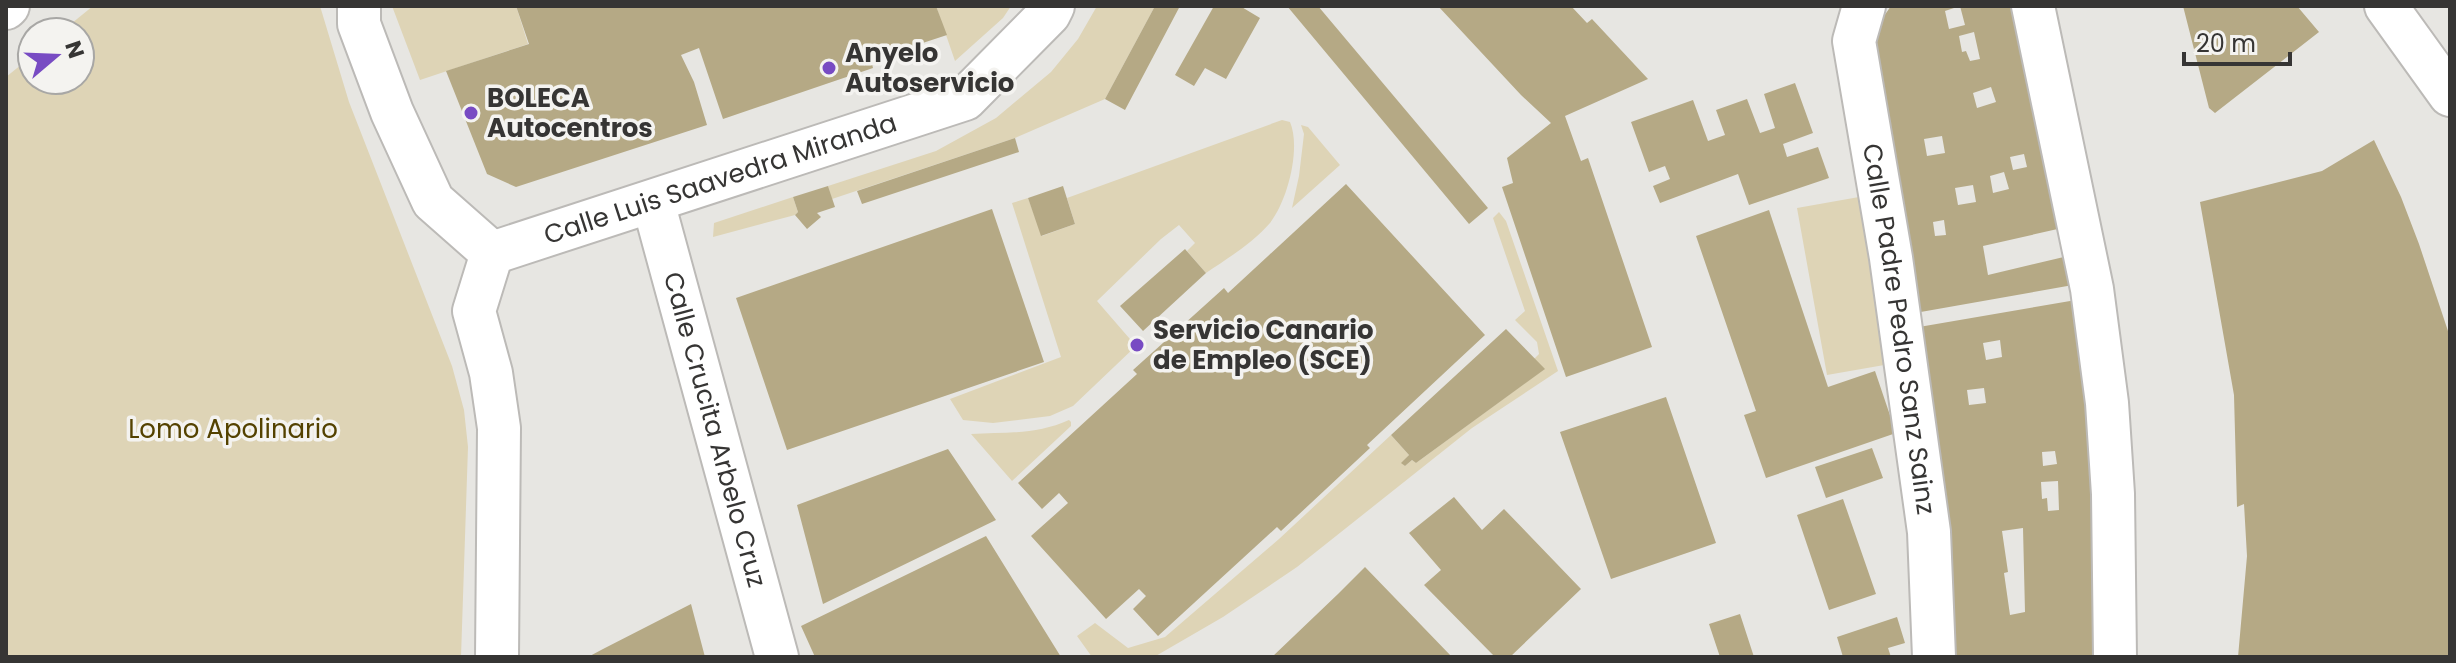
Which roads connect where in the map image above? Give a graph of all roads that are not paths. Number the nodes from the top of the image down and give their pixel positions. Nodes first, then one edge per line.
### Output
1 (359, 6) edge
2 (1053, 6) edge
3 (1864, 6) edge
4 (2033, 6) edge
5 (2386, 6) edge
6 (2450, 95) edge
7 (653, 202) junction
8 (492, 253) junction
9 (497, 657) edge
10 (777, 657) edge
11 (1934, 657) edge
12 (2115, 657) edge

1 - 8 street
2 - 7 street, Calle Luis Saavedra Miranda
3 - 11 street, Calle Padre Pedro Sanz Sainz
4 - 12 street
5 - 6 street
7 - 8 street, Calle Luis Saavedra Miranda
7 - 10 street, Calle Crucita Arbelo Cruz
8 - 9 street

